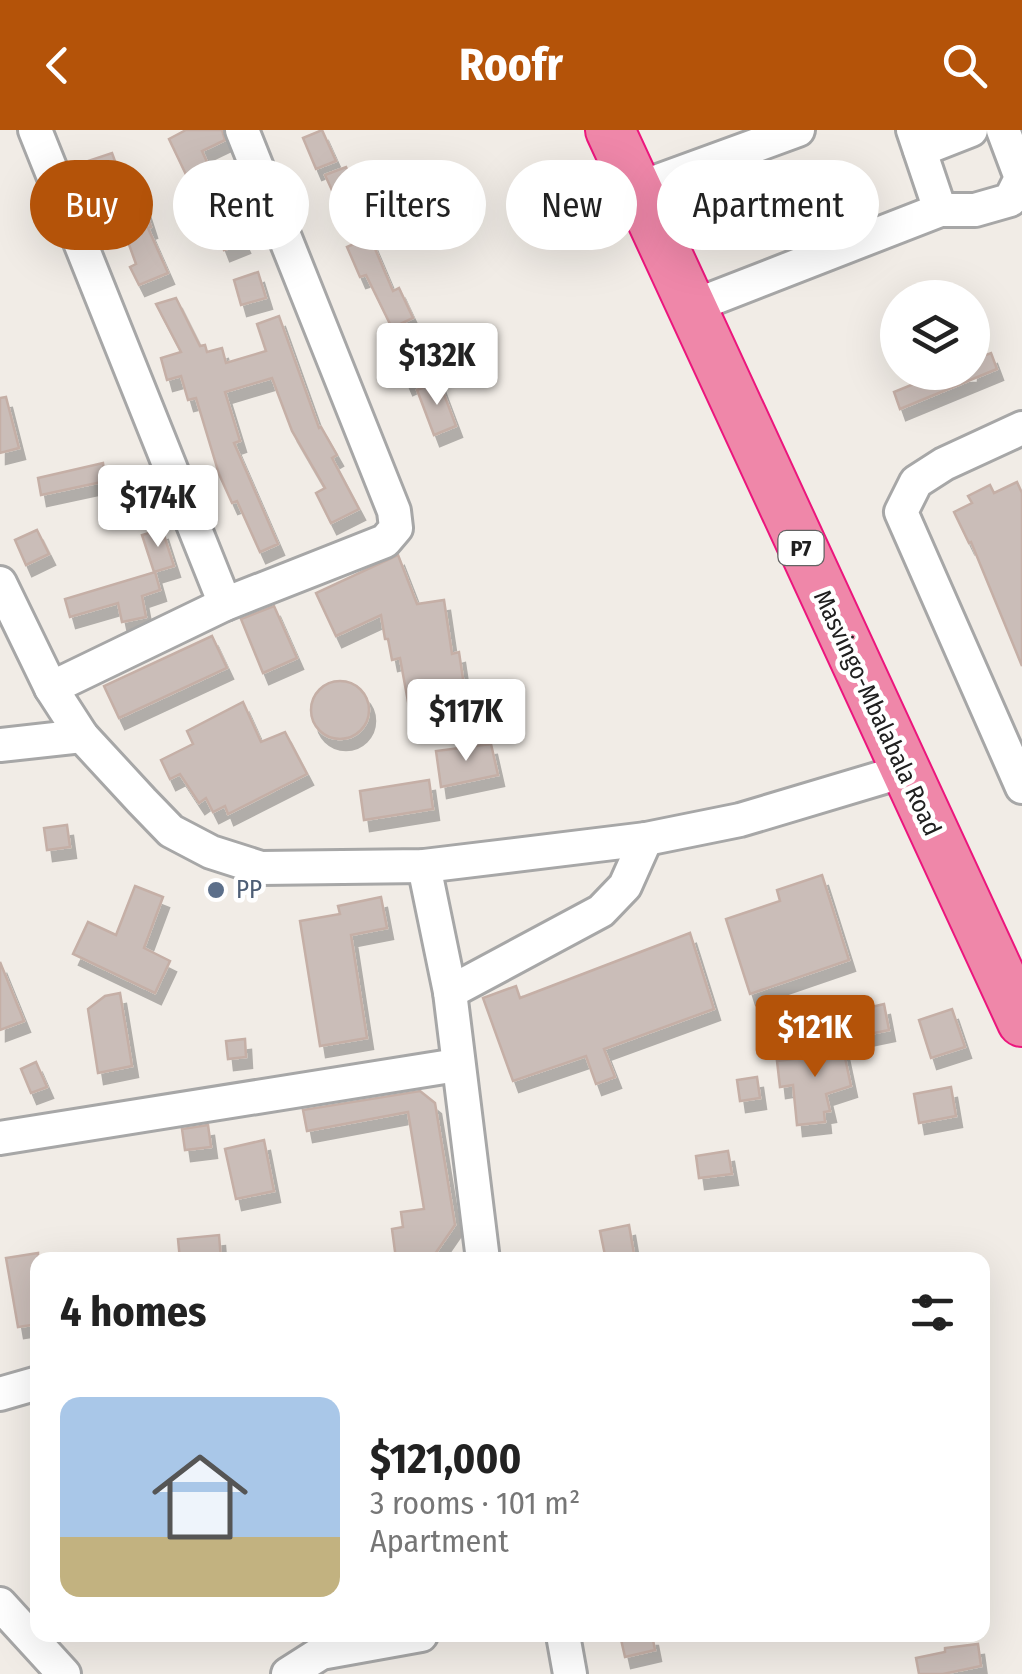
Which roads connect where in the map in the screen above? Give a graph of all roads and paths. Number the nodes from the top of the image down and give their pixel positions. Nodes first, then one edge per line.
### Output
1 (242, 130) edge
2 (610, 130) edge
3 (798, 130) edge
4 (971, 130) edge
5 (1003, 130) edge
6 (45, 133) edge
7 (917, 140) edge
8 (623, 160) edge
9 (637, 188) edge
10 (637, 190) edge
11 (940, 210) junction
12 (691, 307) junction
13 (1022, 428) edge
14 (0, 583) edge
15 (225, 604) junction
16 (52, 688) junction
17 (82, 736) junction
18 (0, 746) edge
19 (904, 771) junction
20 (1022, 787) edge
21 (646, 840) junction
22 (424, 866) junction
23 (450, 992) junction
24 (1022, 1022) edge
25 (458, 1065) junction
26 (0, 1138) edge
27 (482, 1252) edge
28 (30, 1384) edge
29 (1, 1388) edge
30 (0, 1604) edge
31 (30, 1637) edge
32 (35, 1642) edge
33 (384, 1642) edge
34 (564, 1642) edge
35 (64, 1674) edge
36 (288, 1674) edge
37 (570, 1674) edge

1 - 15 street
2 - 8 highway, Masvingo-Mbalabala Road / P7
3 - 9 street
4 - 7 street
5 - 11 street
6 - 15 street
7 - 11 street
10 - 12 highway, Masvingo-Mbalabala Road / P7
11 - 12 street
12 - 19 highway, Masvingo-Mbalabala Road / P7
13 - 20 street
14 - 16 street
15 - 16 street
16 - 17 street
17 - 18 street
17 - 22 street
19 - 21 street
19 - 24 highway, Masvingo-Mbalabala Road / P7
21 - 22 street
21 - 23 street
22 - 23 street
23 - 25 street
25 - 26 street
25 - 27 street
28 - 29 street
30 - 31 street
32 - 35 street
33 - 36 street
34 - 37 street

